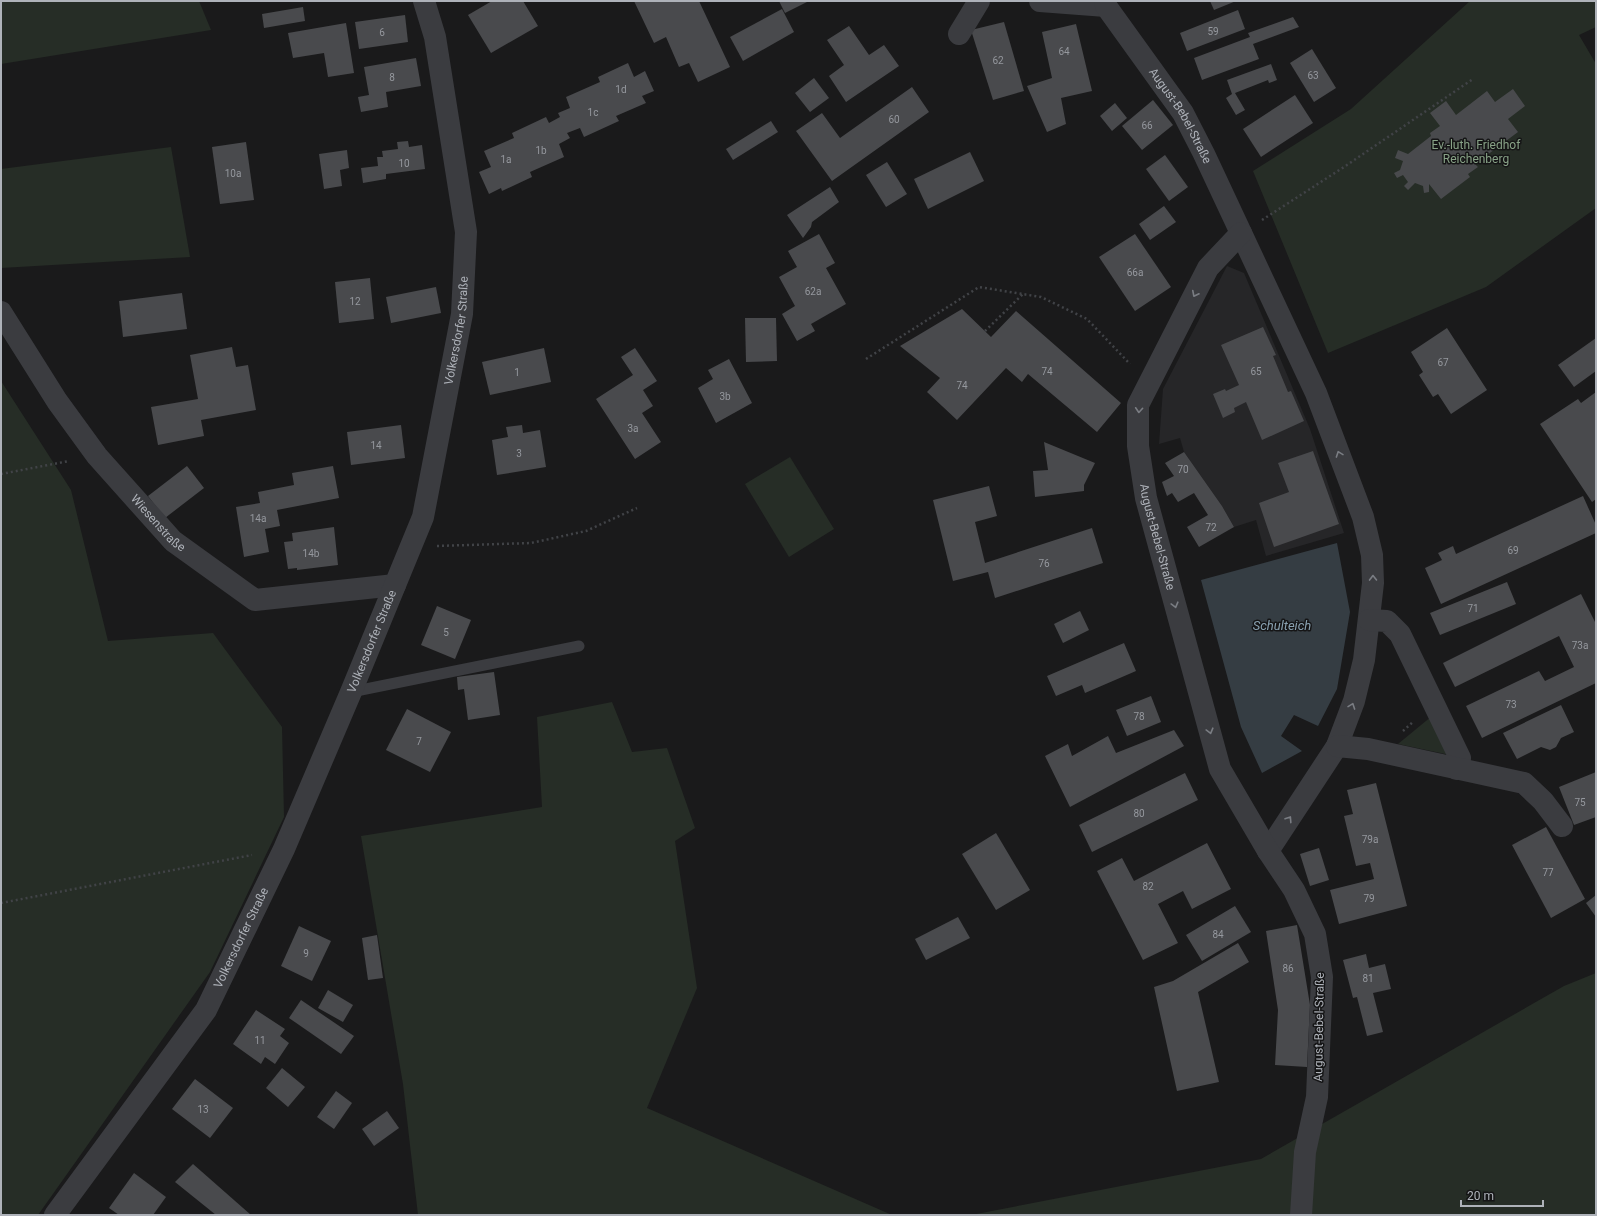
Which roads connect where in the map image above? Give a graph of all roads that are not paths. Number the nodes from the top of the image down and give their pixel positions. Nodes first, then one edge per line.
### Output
1 (424, 1) edge
2 (979, 1) edge
3 (1040, 1) edge
4 (1106, 4) edge
5 (959, 34) dead end
6 (1241, 233) junction
7 (1, 312) edge
8 (395, 585) junction
9 (1369, 620) junction
10 (579, 646) dead end
11 (351, 692) junction
12 (1337, 746) junction
13 (1457, 769) junction
14 (1562, 826) dead end
15 (1268, 851) junction
16 (55, 1215) edge
17 (1301, 1215) edge

1 - 8 street, Volkersdorfer Straße
2 - 5 street
3 - 4 street, August-Bebel-Straße
4 - 6 street, August-Bebel-Straße
9 -> 6 street, August-Bebel-Straße
6 -> 15 street, August-Bebel-Straße
7 - 8 street, Wiesenstraße
8 - 11 street, Volkersdorfer Straße
12 -> 9 street, August-Bebel-Straße
9 - 13 street
10 - 11 lane
11 - 16 street, Volkersdorfer Straße
12 - 13 street
15 -> 12 street, August-Bebel-Straße
13 - 14 street
15 - 17 street, August-Bebel-Straße

